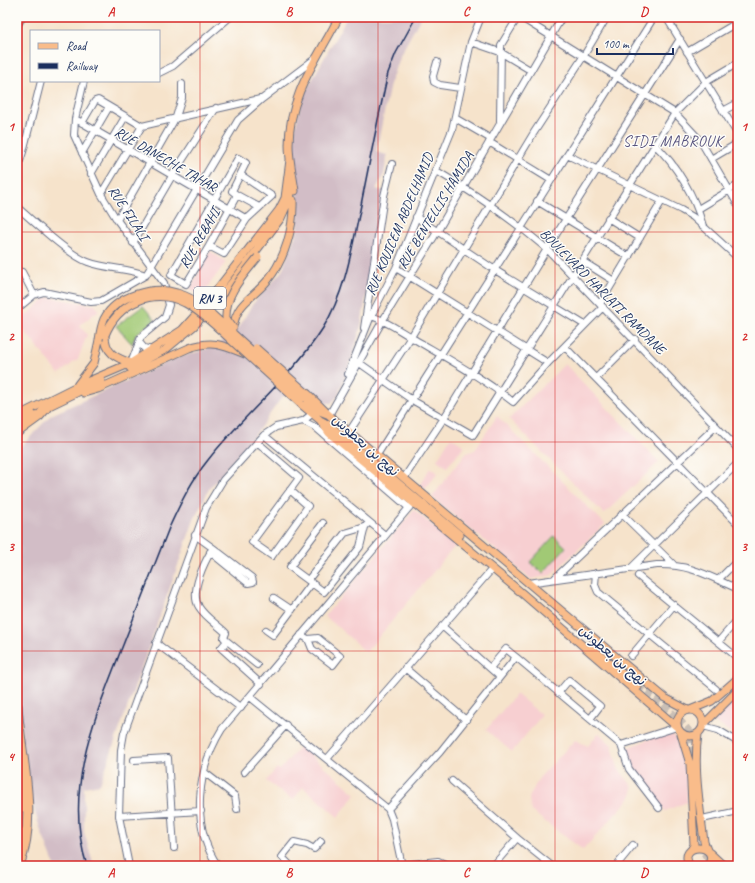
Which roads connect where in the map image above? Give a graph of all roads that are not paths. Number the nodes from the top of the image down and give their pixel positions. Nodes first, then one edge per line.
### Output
1 (21, 17) edge
2 (230, 17) edge
3 (339, 17) edge
4 (480, 17) edge
5 (519, 17) edge
6 (562, 17) edge
7 (607, 17) edge
8 (654, 17) edge
9 (678, 17) edge
10 (668, 19) edge
11 (738, 22) edge
12 (17, 23) edge
13 (550, 36) junction
14 (680, 40) junction
15 (471, 42) junction
16 (500, 52) junction
17 (687, 52) junction
18 (319, 56) junction
19 (583, 57) junction
20 (437, 62) dead end
21 (738, 62) edge
22 (530, 70) junction
23 (160, 72) edge
24 (616, 77) junction
25 (41, 82) edge
26 (84, 82) edge
27 (706, 82) junction
28 (182, 84) dead end
29 (460, 88) junction
30 (645, 95) junction
31 (262, 99) junction
32 (738, 103) edge
33 (109, 107) junction
34 (216, 108) junction
35 (723, 111) junction
36 (674, 113) junction
37 (125, 117) junction
38 (176, 117) junction
39 (454, 118) junction
40 (75, 119) junction
41 (500, 122) junction
42 (82, 123) junction
43 (142, 126) junction
44 (95, 131) junction
45 (738, 135) edge
46 (490, 141) junction
47 (112, 142) junction
48 (738, 143) edge
49 (654, 144) junction
50 (127, 151) junction
51 (82, 153) junction
52 (567, 155) junction
53 (711, 159) junction
54 (290, 160) junction
55 (518, 160) junction
56 (17, 163) edge
57 (149, 163) junction
58 (392, 164) dead end
59 (434, 170) junction
60 (598, 171) junction
61 (91, 174) junction
62 (241, 175) junction
63 (172, 176) junction
64 (551, 180) junction
65 (628, 185) junction
66 (738, 185) edge
67 (463, 187) junction
68 (196, 190) junction
69 (730, 190) junction
70 (101, 194) junction
71 (237, 195) junction
72 (213, 200) junction
73 (293, 200) junction
74 (537, 201) junction
75 (662, 201) junction
76 (491, 205) junction
77 (738, 205) edge
78 (258, 207) junction
79 (17, 208) edge
80 (229, 208) junction
81 (698, 209) junction
82 (247, 218) junction
83 (416, 218) junction
84 (608, 218) junction
85 (117, 220) junction
86 (566, 220) junction
87 (521, 226) junction
88 (704, 227) junction
89 (437, 232) junction
90 (596, 238) junction
91 (640, 238) junction
92 (134, 243) junction
93 (209, 246) junction
94 (547, 249) junction
95 (464, 251) junction
96 (629, 258) junction
97 (738, 258) edge
98 (582, 261) junction
99 (151, 268) junction
100 (396, 268) junction
101 (495, 270) junction
102 (17, 271) edge
103 (146, 275) junction
104 (573, 275) junction
105 (409, 276) junction
106 (614, 281) junction
107 (524, 288) junction
108 (438, 294) junction
109 (34, 295) junction
110 (554, 305) junction
111 (601, 305) junction
112 (17, 309) edge
113 (469, 313) junction
114 (371, 316) junction
115 (383, 320) junction
116 (585, 325) junction
117 (233, 328) junction
118 (498, 331) junction
119 (411, 337) junction
120 (362, 338) junction
121 (635, 339) junction
122 (139, 342) junction
123 (565, 346) junction
124 (152, 350) junction
125 (527, 350) junction
126 (247, 355) junction
127 (442, 355) junction
128 (355, 362) junction
129 (132, 363) junction
130 (548, 363) junction
131 (472, 373) junction
132 (596, 378) junction
133 (383, 380) junction
134 (75, 387) junction
135 (500, 392) junction
136 (69, 398) junction
137 (305, 399) junction
138 (412, 400) junction
139 (47, 407) junction
140 (312, 414) junction
141 (329, 415) junction
142 (17, 416) edge
143 (444, 418) junction
144 (320, 420) junction
145 (303, 421) junction
146 (17, 422) edge
147 (716, 426) junction
148 (17, 432) edge
149 (350, 433) junction
150 (264, 435) junction
151 (257, 442) junction
152 (738, 449) edge
153 (377, 456) junction
154 (678, 462) junction
155 (738, 463) edge
156 (404, 478) junction
157 (290, 490) junction
158 (707, 492) junction
159 (411, 505) junction
160 (622, 514) junction
161 (323, 523) dead end
162 (367, 524) junction
163 (738, 524) edge
164 (195, 535) junction
165 (385, 536) junction
166 (655, 545) junction
167 (212, 550) junction
168 (738, 560) edge
169 (673, 564) junction
170 (235, 568) dead end
171 (631, 568) junction
172 (492, 569) junction
173 (596, 573) junction
174 (638, 576) dead end
175 (554, 578) junction
176 (718, 580) junction
177 (310, 582) junction
178 (528, 582) junction
179 (738, 589) edge
180 (274, 598) dead end
181 (674, 605) junction
182 (292, 610) junction
183 (738, 618) edge
184 (442, 626) junction
185 (266, 630) dead end
186 (649, 634) junction
187 (301, 635) junction
188 (308, 639) junction
189 (227, 641) junction
190 (719, 642) junction
191 (156, 643) junction
192 (631, 656) dead end
193 (516, 657) junction
194 (738, 658) edge
195 (257, 665) dead end
196 (405, 668) junction
197 (490, 668) junction
198 (500, 677) junction
199 (738, 678) edge
200 (261, 684) junction
201 (716, 689) dead end
202 (738, 690) edge
203 (558, 693) junction
204 (250, 697) junction
205 (17, 706) edge
206 (241, 708) junction
207 (689, 710) junction
208 (590, 719) junction
209 (466, 720) junction
210 (286, 725) junction
211 (703, 726) junction
212 (678, 729) junction
213 (698, 734) junction
214 (738, 742) edge
215 (621, 745) junction
216 (17, 754) edge
217 (327, 759) junction
218 (134, 760) dead end
219 (204, 772) junction
220 (244, 772) dead end
221 (452, 781) dead end
222 (18, 785) edge
223 (659, 808) dead end
224 (237, 809) dead end
225 (388, 810) junction
226 (201, 811) junction
227 (738, 811) edge
228 (171, 813) junction
229 (119, 816) junction
230 (702, 819) junction
231 (517, 838) junction
232 (321, 841) dead end
233 (633, 845) dead end
234 (174, 848) dead end
235 (691, 850) junction
236 (708, 851) junction
237 (17, 854) edge
238 (19, 866) edge
239 (129, 866) edge
240 (218, 866) edge
241 (291, 866) edge
242 (402, 866) edge
243 (450, 866) edge
244 (493, 866) edge
245 (552, 866) edge
246 (616, 866) edge
247 (690, 866) edge
248 (708, 866) edge
249 (724, 866) edge

1 - 12 highway
2 - 23 street
3 - 18 main road, RN 3
4 - 15 street, RUE KOUICEM ABDELHAMID
5 - 13 street
5 - 16 street
6 - 13 street, RUE BENTELLIS HAMIDA
7 - 19 street
8 - 24 street
9 - 10 street
10 - 14 street
11 - 17 street
13 - 19 street
13 - 22 street, RUE BENTELLIS HAMIDA
14 - 17 street
14 - 30 street
15 - 16 street
15 - 29 street, RUE KOUICEM ABDELHAMID
16 - 22 street
16 - 41 street
17 - 27 street
18 - 31 street
18 - 54 main road, RN 3
19 - 24 street
19 - 55 street
20 - 29 street
21 - 27 street
22 - 41 street, RUE BENTELLIS HAMIDA
24 - 30 street
24 - 52 street
25 - 56 street
26 - 40 street, RUE FILALI
27 - 35 street
27 - 36 street
28 - 38 street
29 - 39 street, RUE KOUICEM ABDELHAMID
30 - 36 street
30 - 60 street
31 - 34 street
31 - 68 street
32 - 35 street
33 - 37 street
33 - 42 street
33 - 44 street
34 - 38 street
34 - 63 street
35 - 45 street
36 - 49 street
36 - 53 street
37 - 43 street
37 - 47 street
38 - 43 street
38 - 57 street
39 - 46 street
39 - 59 street, RUE KOUICEM ABDELHAMID
40 - 42 street, RUE DANECHE TAHAR
40 - 51 street, RUE FILALI
41 - 46 street, RUE BENTELLIS HAMIDA
42 - 44 street, RUE DANECHE TAHAR
43 - 50 street
44 - 47 street, RUE DANECHE TAHAR
44 - 51 street
46 - 55 street
46 - 67 street, RUE BENTELLIS HAMIDA
47 - 50 street, RUE DANECHE TAHAR
47 - 61 street
48 - 53 street
49 - 65 street
49 - 81 street
50 - 57 street, RUE DANECHE TAHAR
50 - 70 street
51 - 61 street, RUE FILALI
52 - 60 street
52 - 64 street
53 - 69 street
54 - 73 main road
54 - 124 main road, RN 3
54 - 136 main road, RN 3
55 - 64 street
55 - 76 street
57 - 63 street, RUE DANECHE TAHAR
57 - 85 street
58 - 120 street
59 - 67 street, BOULEVARD HARLATI RAMDANE
59 - 83 street, RUE KOUICEM ABDELHAMID
60 - 65 street
60 - 86 street
61 - 70 street, RUE FILALI
62 - 71 street, RUE REBAHI
62 - 72 street, RUE REBAHI
62 - 78 street
63 - 68 street, RUE DANECHE TAHAR
63 - 92 street
64 - 74 street
65 - 75 street
65 - 84 street
66 - 69 street
67 - 76 street, BOULEVARD HARLATI RAMDANE
67 - 89 street, RUE BENTELLIS HAMIDA
68 - 72 street, RUE DANECHE TAHAR
68 - 99 street
69 - 77 street
69 - 81 street
70 - 85 street, RUE FILALI
71 - 78 street
71 - 80 street, RUE REBAHI
72 - 80 street, RUE DANECHE TAHAR
72 - 93 street, RUE REBAHI
73 - 117 main road
73 - 117 main road, bridge
74 - 86 street
74 - 87 street
75 - 88 street
75 - 91 street
76 - 87 street, BOULEVARD HARLATI RAMDANE
76 - 95 street
78 - 82 street
79 - 103 street
80 - 82 street, RUE DANECHE TAHAR
80 - 93 street, RUE REBAHI
81 - 88 street
82 - 93 street
83 - 89 street
83 - 100 street, RUE KOUICEM ABDELHAMID
84 - 90 street
84 - 91 street
85 - 92 street, RUE FILALI
86 - 90 street
86 - 94 street
87 - 94 street, BOULEVARD HARLATI RAMDANE
87 - 101 street
88 - 97 street
89 - 95 street
89 - 105 street, RUE BENTELLIS HAMIDA
90 - 96 street
90 - 98 street
91 - 96 street
92 - 99 street, RUE FILALI
94 - 104 street, BOULEVARD HARLATI RAMDANE
94 - 107 street
95 - 101 street
95 - 108 street
96 - 106 street
98 - 104 street
98 - 106 street
99 - 103 street
99 - 122 street, RUE FILALI
100 - 105 street
100 - 114 street, RUE KOUICEM ABDELHAMID
101 - 107 street
101 - 113 street
102 - 109 street
103 - 109 street
104 - 110 street
104 - 111 street, BOULEVARD HARLATI RAMDANE
105 - 108 street
105 - 115 street, RUE BENTELLIS HAMIDA
106 - 111 street
107 - 110 street
107 - 118 street
108 - 113 street
108 - 119 street
109 - 112 street
110 - 116 street
110 - 125 street
111 - 116 street
111 - 121 street, BOULEVARD HARLATI RAMDANE
113 - 118 street
113 - 127 street
114 - 115 street
114 - 120 street, RUE KOUICEM ABDELHAMID
115 - 119 street
115 - 128 street, RUE BENTELLIS HAMIDA
116 - 123 street
117 - 137 main road, bridge
118 - 125 street
118 - 131 street
119 - 127 street
119 - 133 street
120 - 128 street, RUE KOUICEM ABDELHAMID
121 - 132 street
121 - 147 street, BOULEVARD HARLATI RAMDANE
122 - 124 street
122 - 129 street
123 - 130 street
123 - 132 street
124 - 129 main road, RN 3
125 - 130 street
125 - 135 street
126 - 129 main road, bridge
126 - 136 main road, RN 3
126 - 137 main road, bridge
127 - 131 street
127 - 138 street
128 - 133 street
128 - 141 street, RUE KOUICEM ABDELHAMID
129 - 134 main road, RN 3
130 - 135 street
131 - 135 street
131 - 143 street
132 - 154 street
133 - 138 street
133 - 149 street
134 - 137 main road, bridge
134 - 142 main road, RN 3
135 - 143 street
136 - 139 main road, RN 3
137 - 140 main road
137 - 141 main road
138 - 143 street
138 - 153 street
139 - 146 highway, RN 3
139 - 148 highway, RN 3
140 - 144 main road
140 - 145 street
141 - 149 main road
143 - 156 street
144 - 149 main road, نهج بن بعطوش
144 - 159 main road, نهج بن بعطوش
145 - 150 street
145 - 159 street
147 - 152 street, BOULEVARD HARLATI RAMDANE
147 - 154 street
149 - 153 main road, نهج بن بعطوش
150 - 151 street
150 - 162 street
151 - 157 street
151 - 164 street
153 - 156 main road, نهج بن بعطوش
154 - 158 street
154 - 160 street
155 - 158 street
156 - 178 main road, نهج بن بعطوش
157 - 157 street
158 - 163 street
158 - 166 street
159 - 165 street
159 - 172 main road, نهج بن بعطوش
160 - 166 street
160 - 175 street
161 - 177 street
162 - 165 street
162 - 177 street
162 - 177 street
164 - 167 street
164 - 191 street
165 - 187 street
166 - 169 street
166 - 171 street
167 - 170 street
167 - 189 street
168 - 176 street
169 - 171 street
169 - 176 street
171 - 173 street
172 - 184 street
172 - 212 main road, نهج بن بعطوش
173 - 175 street
173 - 186 street
174 - 181 street
175 - 178 street
176 - 179 street
177 - 182 street
178 - 207 main road, نهج بن بعطوش
180 - 182 street
181 - 186 street
181 - 190 street
182 - 185 street
183 - 190 street
184 - 196 street
184 - 197 street
186 - 192 street
186 - 201 street
187 - 188 street
187 - 200 street
188 - 188 street
189 - 195 street
189 - 200 street
190 - 194 street
191 - 206 street
191 - 229 street
193 - 197 street
193 - 198 street
193 - 203 street
196 - 209 street
196 - 217 street
197 - 198 street
198 - 209 street
199 - 207 main road
200 - 204 street
202 - 211 main road
203 - 208 street
203 - 208 street
204 - 206 street
204 - 210 street
205 - 238 highway
206 - 219 street
207 - 211 main road
207 - 212 main road
208 - 215 street
209 - 225 street
210 - 217 street
210 - 220 street
211 - 213 main road
211 - 214 street
212 - 213 main road
212 - 215 street
212 - 235 main road
213 - 230 main road
215 - 223 street
216 - 222 highway
217 - 225 street
218 - 228 street
219 - 224 street
219 - 226 street
221 - 231 street
222 - 237 highway
225 - 242 street
226 - 228 street
226 - 240 street
227 - 230 street
228 - 229 street
228 - 234 street
229 - 239 street
230 - 236 main road
231 - 244 street
231 - 245 street
232 - 241 street
233 - 246 street
235 - 236 main road
235 - 247 main road
236 - 248 main road
236 - 249 main road
242 - 243 street

